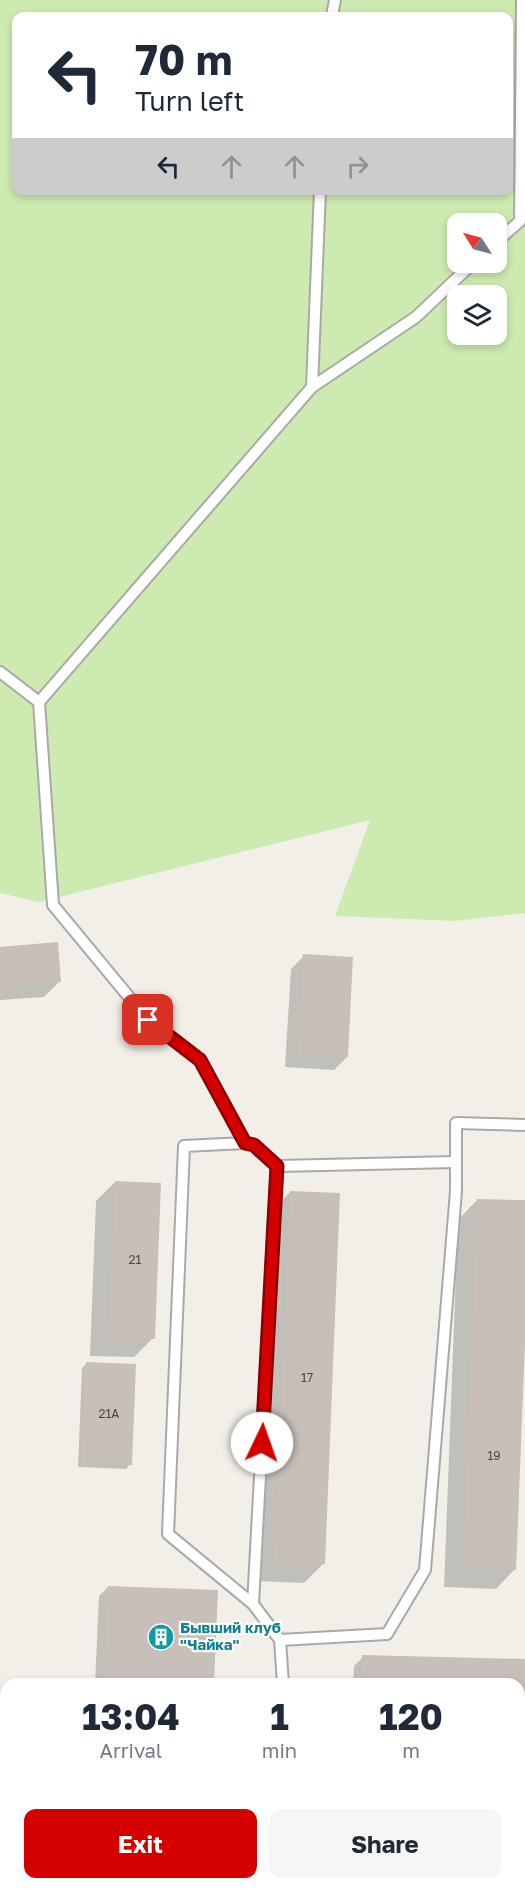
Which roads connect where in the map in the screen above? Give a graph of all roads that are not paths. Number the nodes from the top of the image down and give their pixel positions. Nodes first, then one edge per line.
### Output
1 (522, 0) edge
2 (320, 195) edge
3 (507, 232) edge
4 (462, 273) edge
5 (312, 387) junction
6 (0, 672) edge
7 (39, 702) junction
8 (525, 1125) edge
9 (245, 1143) junction
10 (456, 1162) junction
11 (277, 1166) junction
12 (253, 1604) junction
13 (280, 1640) junction
14 (283, 1678) edge

1 - 3 lane
2 - 5 lane
4 - 5 lane
5 - 7 lane
6 - 7 lane
7 - 9 lane
8 - 10 lane
9 - 11 lane
9 - 12 lane
10 - 11 lane
10 - 13 lane
11 - 12 lane
12 - 13 lane
13 - 14 lane

